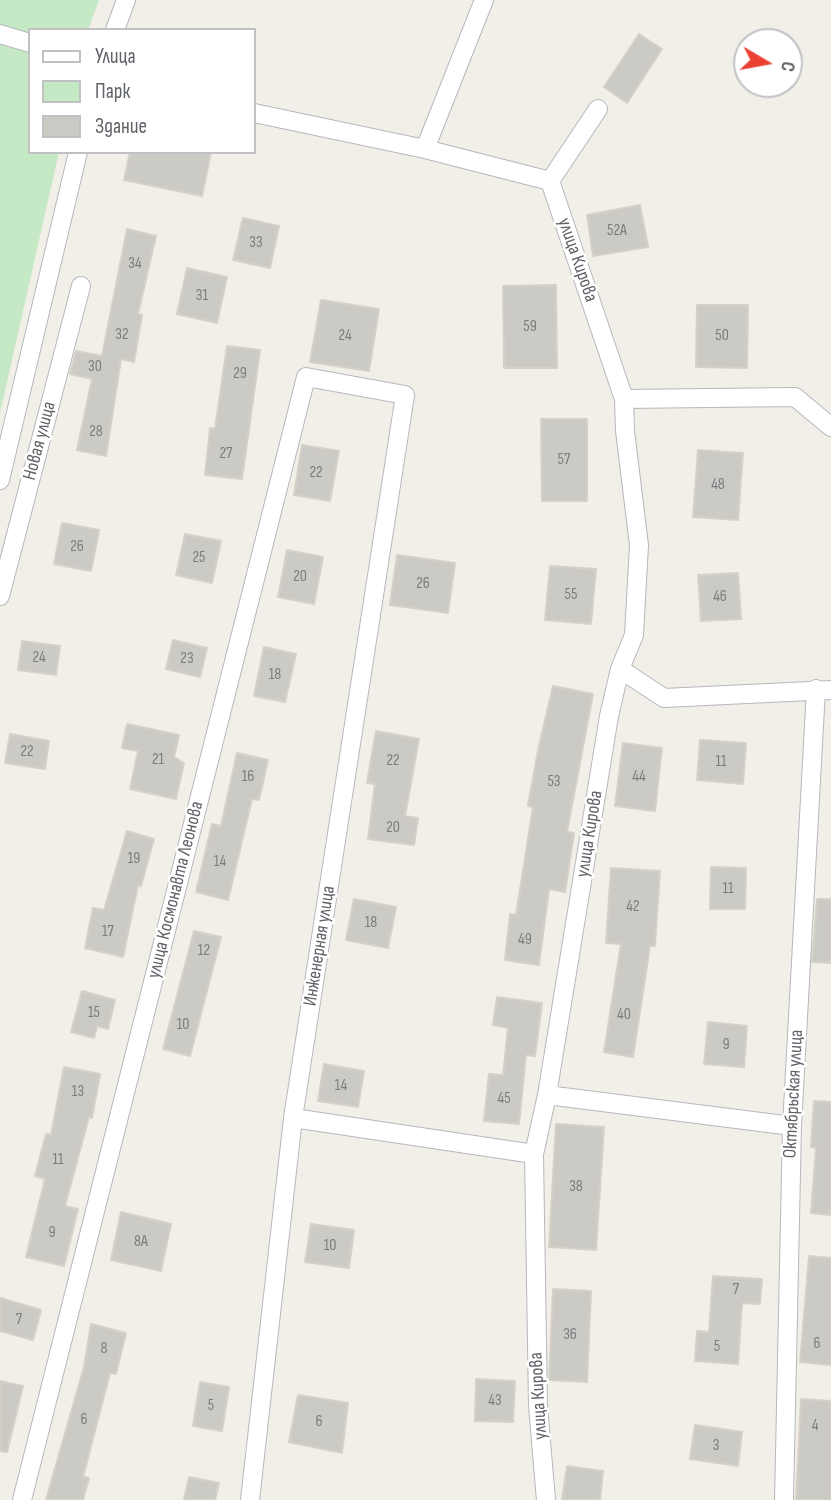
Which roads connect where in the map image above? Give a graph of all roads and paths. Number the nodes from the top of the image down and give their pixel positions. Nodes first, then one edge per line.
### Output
1 (126, 0) edge
2 (485, 0) edge
3 (116, 28) edge
4 (0, 34) edge
5 (28, 42) edge
6 (598, 108) dead end
7 (256, 113) edge
8 (425, 149) junction
9 (79, 154) edge
10 (550, 181) junction
11 (81, 286) dead end
12 (405, 395) joint
13 (624, 399) junction
14 (831, 427) edge
15 (0, 480) edge
16 (0, 596) edge
17 (620, 668) junction
18 (823, 690) edge
19 (547, 1095) junction
20 (293, 1118) junction
21 (792, 1126) junction
22 (534, 1154) junction
23 (22, 1500) edge
24 (250, 1500) edge
25 (546, 1500) edge
26 (784, 1500) edge

1 - 3 street
2 - 8 street
4 - 5 street
6 - 10 street
7 - 8 street
8 - 10 street
9 - 15 street
10 - 13 street, улица Кирова
11 - 16 street, Новая улица
12 - 20 street, Инженерная улица
12 - 23 street, улица Космонавта Леонова
13 - 14 street
13 - 17 street, улица Кирова
17 - 18 street
17 - 19 street, улица Кирова
18 - 21 street, Октябрьская улица
19 - 21 street
19 - 22 street, улица Кирова
20 - 22 street
20 - 24 street, Инженерная улица
21 - 26 street, Октябрьская улица
22 - 25 street, улица Кирова

